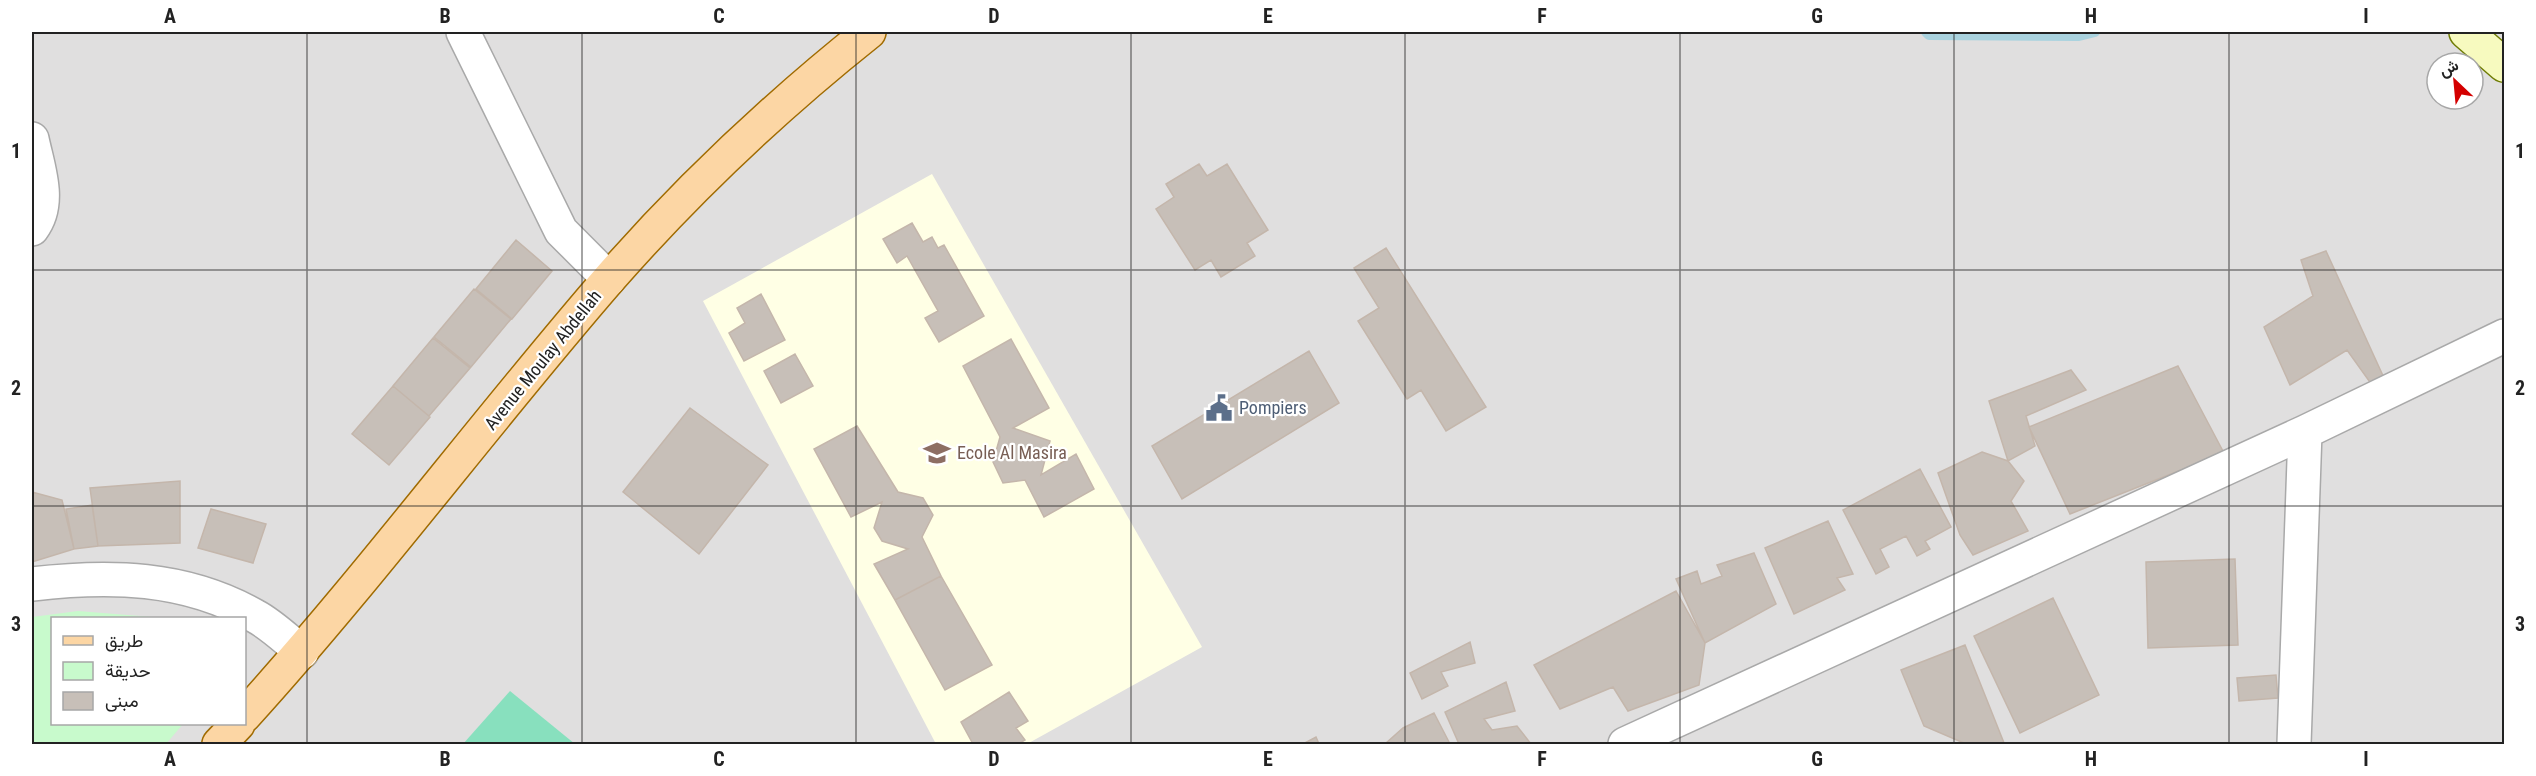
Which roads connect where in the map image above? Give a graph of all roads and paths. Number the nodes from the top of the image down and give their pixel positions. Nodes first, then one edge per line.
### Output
1 (463, 32) edge
2 (869, 32) edge
3 (2466, 32) edge
4 (2505, 65) edge
5 (32, 139) edge
6 (32, 229) edge
7 (609, 279) junction
8 (2505, 336) edge
9 (2305, 432) junction
10 (32, 584) edge
11 (302, 652) junction
12 (246, 714) edge
13 (236, 725) edge
14 (219, 744) edge
15 (1625, 744) edge
16 (2294, 744) edge

1 - 7 street
2 - 7 main road, Avenue Moulay Abdellah
3 - 4 main road
5 - 6 street
7 - 11 main road, Avenue Moulay Abdellah
8 - 9 street
9 - 15 street
9 - 16 street
10 - 11 street
11 - 12 main road, Avenue Moulay Abdellah
13 - 14 main road

